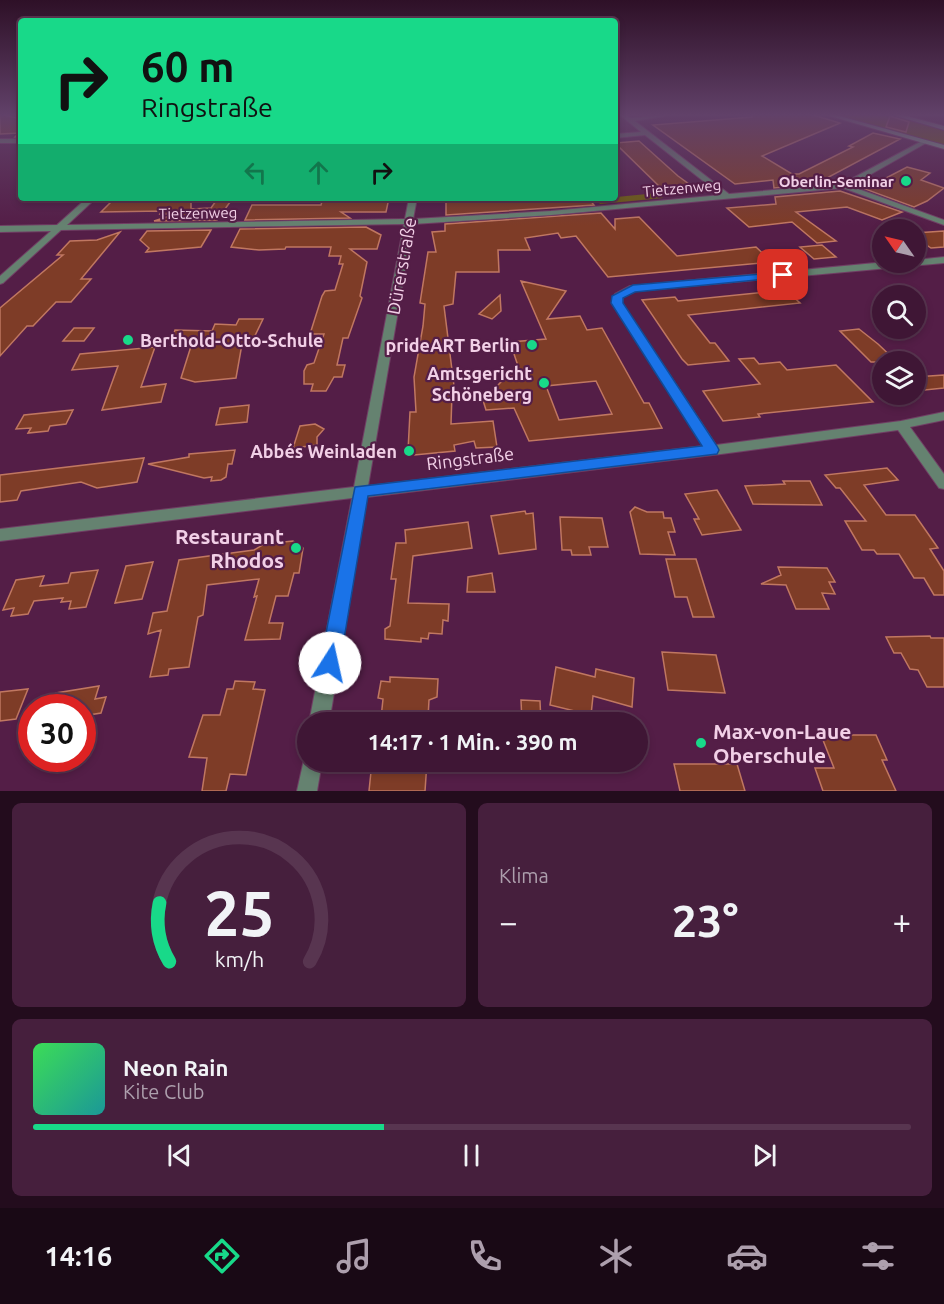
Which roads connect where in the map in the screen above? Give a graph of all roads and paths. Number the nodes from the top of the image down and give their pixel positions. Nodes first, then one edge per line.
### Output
1 (669, 151) edge
2 (908, 151) edge
3 (844, 186) junction
4 (728, 197) junction
5 (89, 201) edge
6 (412, 201) edge
7 (409, 221) junction
8 (944, 223) edge
9 (0, 229) edge
10 (57, 229) junction
11 (944, 260) edge
12 (0, 281) edge
13 (944, 416) edge
14 (901, 425) junction
15 (712, 450) junction
16 (944, 484) edge
17 (361, 491) junction
18 (0, 535) edge
19 (321, 712) edge
20 (310, 772) edge
21 (307, 791) edge

1 - 4 street
2 - 3 street, Tietzenweg
3 - 4 street, Tietzenweg
3 - 8 street
4 - 7 street, Tietzenweg
5 - 10 street
6 - 7 street, Dürerstraße
7 - 10 street, Tietzenweg
7 - 17 street, Dürerstraße
9 - 10 street, Tietzenweg
10 - 12 street
11 - 15 street
13 - 14 street, Ringstraße
14 - 15 street, Ringstraße
14 - 16 street
15 - 17 street, Ringstraße
17 - 18 street, Ringstraße
17 - 19 street, Dürerstraße
20 - 21 street

